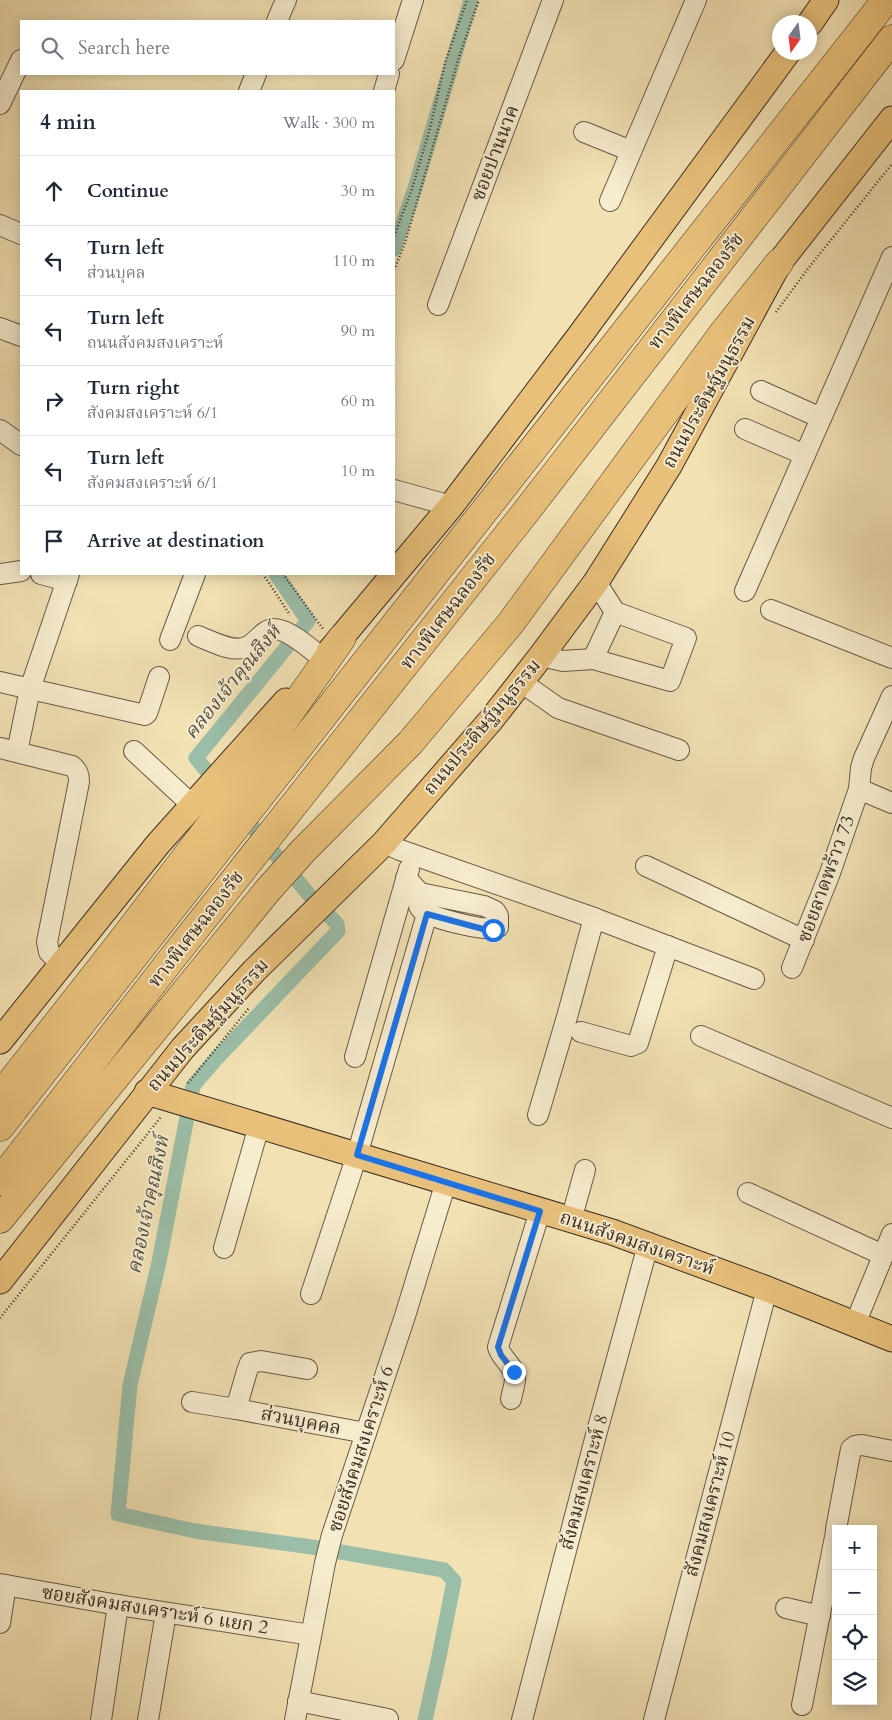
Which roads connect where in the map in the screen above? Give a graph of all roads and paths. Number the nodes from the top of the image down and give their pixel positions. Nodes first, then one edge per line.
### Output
1 (286, 0) edge
2 (412, 0) edge
3 (467, 0) edge
4 (479, 0) edge
5 (553, 0) edge
6 (696, 0) edge
7 (826, 0) edge
8 (886, 0) edge
9 (816, 15) edge
10 (277, 20) edge
11 (892, 39) edge
12 (395, 57) edge
13 (782, 60) edge
14 (20, 62) edge
15 (390, 75) edge
16 (384, 90) edge
17 (0, 104) edge
18 (892, 119) edge
19 (584, 132) dead end
20 (632, 152) junction
21 (610, 201) dead end
22 (0, 225) edge
23 (395, 233) edge
24 (20, 234) edge
25 (892, 257) edge
26 (779, 263) junction
27 (395, 268) edge
28 (438, 305) dead end
29 (0, 328) edge
30 (20, 336) edge
31 (760, 391) dead end
32 (821, 418) junction
33 (745, 429) dead end
34 (0, 430) edge
35 (20, 445) edge
36 (805, 455) junction
37 (395, 490) edge
38 (451, 506) junction
39 (395, 567) edge
40 (20, 571) edge
41 (0, 574) edge
42 (50, 575) edge
43 (195, 575) edge
44 (264, 575) edge
45 (284, 575) edge
46 (388, 575) edge
47 (68, 577) edge
48 (596, 582) junction
49 (745, 592) dead end
50 (771, 610) dead end
51 (615, 612) junction
52 (288, 624) junction
53 (333, 635) junction
54 (198, 636) dead end
55 (170, 640) dead end
56 (541, 656) junction
57 (323, 658) junction
58 (892, 658) edge
59 (593, 659) junction
60 (158, 677) dead end
61 (0, 682) edge
62 (521, 682) junction
63 (30, 689) junction
64 (891, 701) edge
65 (9, 750) edge
66 (679, 750) dead end
67 (134, 751) dead end
68 (859, 789) junction
69 (208, 790) junction
70 (892, 803) edge
71 (384, 843) junction
72 (413, 855) junction
73 (646, 866) dead end
74 (406, 878) junction
75 (420, 893) junction
76 (427, 914) junction
77 (594, 918) junction
78 (804, 940) junction
79 (668, 946) junction
80 (61, 964) junction
81 (792, 968) dead end
82 (754, 980) dead end
83 (253, 1003) dead end
84 (581, 1032) dead end
85 (701, 1036) dead end
86 (0, 1041) edge
87 (355, 1056) dead end
88 (147, 1092) junction
89 (0, 1096) edge
90 (180, 1102) junction
91 (538, 1115) dead end
92 (892, 1118) edge
93 (259, 1126) junction
94 (0, 1127) edge
95 (357, 1155) junction
96 (585, 1170) dead end
97 (0, 1180) edge
98 (446, 1182) junction
99 (748, 1193) dead end
100 (540, 1211) junction
101 (0, 1219) edge
102 (571, 1220) junction
103 (892, 1234) edge
104 (648, 1245) junction
105 (224, 1248) dead end
106 (883, 1255) junction
107 (0, 1280) edge
108 (767, 1289) junction
109 (311, 1294) dead end
110 (0, 1318) edge
111 (855, 1324) junction
112 (892, 1338) edge
113 (307, 1368) dead end
114 (511, 1398) dead end
115 (192, 1402) dead end
116 (236, 1409) junction
117 (366, 1433) junction
118 (892, 1451) edge
119 (837, 1525) edge
120 (832, 1552) edge
121 (3, 1585) edge
122 (118, 1605) junction
123 (786, 1608) dead end
124 (166, 1613) junction
125 (820, 1616) junction
126 (0, 1623) edge
127 (310, 1636) junction
128 (802, 1705) dead end
129 (297, 1711) edge
130 (388, 1719) edge
131 (101, 1720) edge
132 (148, 1720) edge
133 (522, 1720) edge
134 (654, 1720) edge

1 - 10 street
2 - 12 street
3 - 23 path
4 - 27 path
5 - 28 street, ซอยปานนาค
6 - 20 street
7 - 9 main road
8 - 94 highway, ทางพิเศษฉลองรัช
11 - 97 highway, ทางพิเศษฉลองรัช
13 - 38 main road
14 - 17 street
15 - 16 street
18 - 26 main road, ถนนประดิษฐ์มนูธรรม
19 - 20 street
20 - 21 street
22 - 24 street
25 - 32 street
26 - 48 main road, ถนนประดิษฐ์มนูธรรม
26 - 101 highway
29 - 30 street
31 - 32 street
32 - 36 street
33 - 36 street
34 - 35 street
36 - 49 street
37 - 38 street
38 - 39 main road
40 - 41 street
42 - 47 street
43 - 55 street
44 - 52 path
45 - 53 path
46 - 53 main road
47 - 63 street
48 - 51 street
48 - 56 main road, ถนนประดิษฐ์มนูธรรม
50 - 58 street
51 - 59 street
51 - 59 street
52 - 54 street
52 - 57 street
53 - 57 main road
53 - 69 highway
56 - 59 street
56 - 62 main road, ถนนประดิษฐ์มนูธรรม
57 - 69 main road
60 - 63 street
61 - 63 street
62 - 66 street
62 - 71 main road, ถนนประดิษฐ์มนูธรรม
63 - 65 street
64 - 68 street, ซอยลาดพร้าว 73
65 - 80 street
67 - 69 street
68 - 70 street
68 - 78 street, ซอยลาดพร้าว 73
69 - 80 main road
69 - 89 highway
71 - 72 street
71 - 88 main road, ถนนประดิษฐ์มนูธรรม
72 - 74 street
72 - 77 street
73 - 78 street
74 - 75 street
74 - 87 street
75 - 76 street
75 - 76 street
76 - 95 street
77 - 79 street
77 - 91 street
78 - 81 street, ซอยลาดพร้าว 73
79 - 82 street
79 - 84 street
80 - 86 main road
83 - 90 path
85 - 92 street
88 - 90 main road, ถนนสังคมสงเคราะห์
88 - 107 main road, ถนนประดิษฐ์มนูธรรม
90 - 93 main road, ถนนสังคมสงเคราะห์
90 - 110 path
93 - 95 main road, ถนนสังคมสงเคราะห์
93 - 105 street
95 - 98 main road, ถนนสังคมสงเคราะห์
95 - 109 street
96 - 102 street
98 - 100 main road, ถนนสังคมสงเคราะห์
98 - 117 street, ซอยสังคมสงเคราะห์ 6
99 - 106 street
100 - 102 main road, ถนนสังคมสงเคราะห์
100 - 114 street
102 - 104 main road, ถนนสังคมสงเคราะห์
103 - 106 street
104 - 108 main road, ถนนสังคมสงเคราะห์
104 - 133 street, สังคมสงเคราะห์ 8
106 - 111 street
108 - 111 main road, ถนนสังคมสงเคราะห์
108 - 134 street, สังคมสงเคราะห์ 10
111 - 112 main road, ถนนสังคมสงเคราะห์
113 - 116 street, ส่วนบุคคล
115 - 116 street, ส่วนบุคคล
116 - 117 street, ส่วนบุคคล
117 - 127 street, ซอยสังคมสงเคราะห์ 6
118 - 119 street
120 - 125 street
121 - 122 street, ซอยสังคมสงเคราะห์ 6 แยก 2
121 - 126 street
122 - 124 street, ซอยสังคมสงเคราะห์ 6 แยก 2
122 - 131 street
123 - 125 street
124 - 127 street, ซอยสังคมสงเคราะห์ 6 แยก 2
124 - 132 street
125 - 128 street
127 - 129 street, ซอยสังคมสงเคราะห์ 6
129 - 130 street

